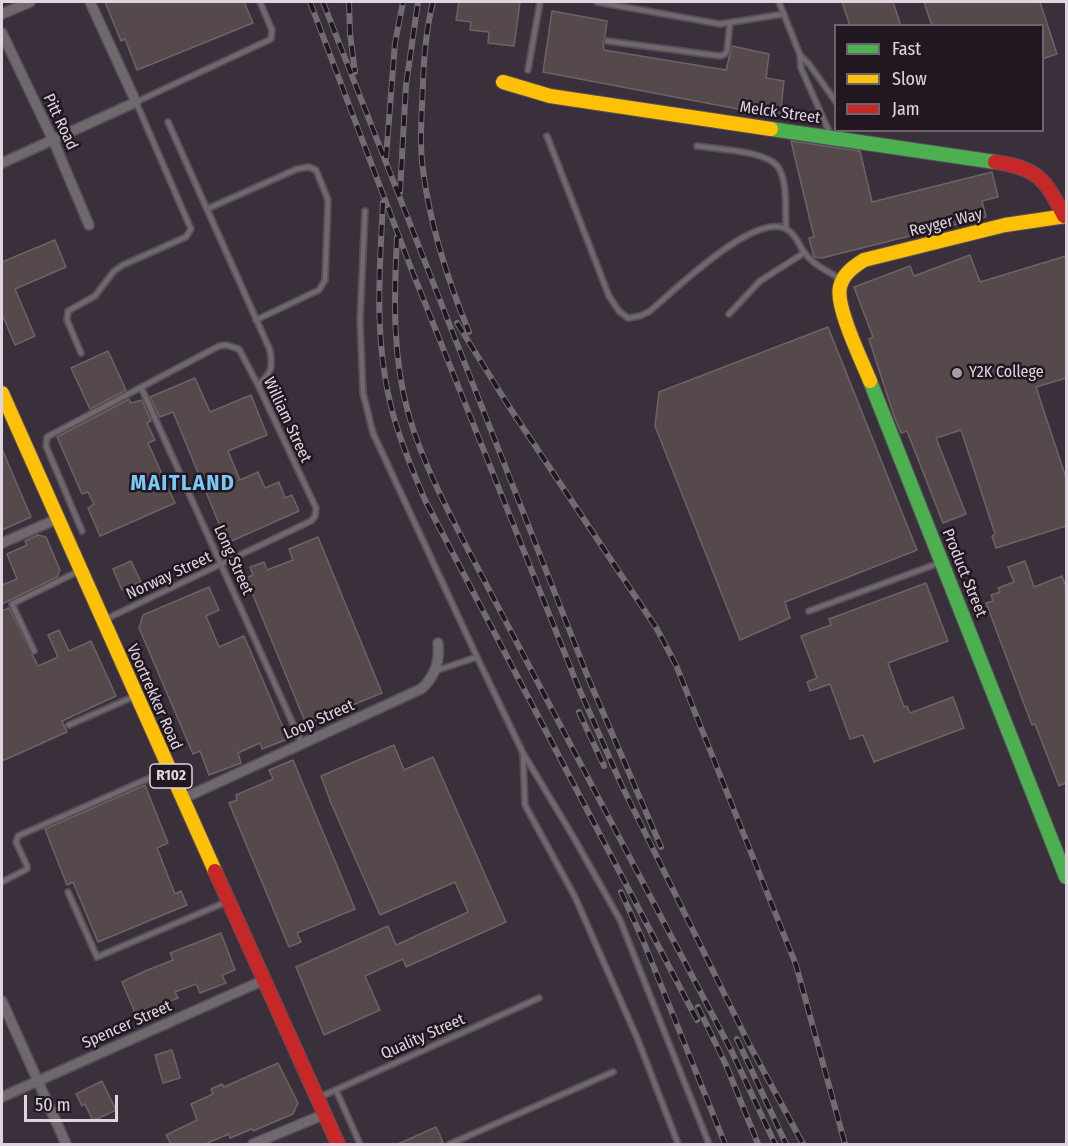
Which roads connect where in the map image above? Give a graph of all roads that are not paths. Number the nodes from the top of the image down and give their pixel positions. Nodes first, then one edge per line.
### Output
1 (30, 2) edge
2 (90, 2) edge
3 (260, 2) edge
4 (540, 2) edge
5 (597, 2) edge
6 (779, 2) edge
7 (2, 14) edge
8 (784, 14) junction
9 (730, 24) junction
10 (2, 33) edge
11 (608, 41) dead end
12 (800, 55) junction
13 (528, 70) dead end
14 (502, 82) dead end
15 (834, 99) edge
16 (136, 102) junction
17 (168, 122) dead end
18 (547, 136) dead end
19 (832, 137) junction
20 (52, 140) junction
21 (697, 146) dead end
22 (2, 163) edge
23 (207, 209) junction
24 (365, 211) dead end
25 (1065, 216) edge
26 (89, 225) dead end
27 (786, 228) junction
28 (804, 253) junction
29 (841, 279) junction
30 (729, 314) dead end
31 (256, 320) junction
32 (81, 353) dead end
33 (258, 385) junction
34 (141, 387) junction
35 (2, 393) edge
36 (5, 414) edge
37 (57, 519) junction
38 (311, 521) joint
39 (82, 531) dead end
40 (2, 543) edge
41 (942, 562) junction
42 (222, 565) junction
43 (80, 571) junction
44 (809, 611) dead end
45 (102, 621) junction
46 (438, 643) dead end
47 (34, 651) dead end
48 (477, 657) junction
49 (435, 671) junction
50 (135, 696) junction
51 (69, 725) dead end
52 (302, 744) junction
53 (523, 753) junction
54 (169, 770) junction
55 (182, 799) junction
56 (1066, 877) edge
57 (2, 882) edge
58 (68, 892) dead end
59 (229, 901) junction
60 (264, 980) junction
61 (539, 998) dead end
62 (2, 1001) edge
63 (613, 1072) dead end
64 (38, 1080) junction
65 (336, 1090) junction
66 (2, 1097) edge
67 (317, 1098) junction
68 (325, 1114) junction
69 (66, 1144) edge
70 (253, 1144) edge
71 (338, 1144) edge
72 (360, 1144) edge
73 (450, 1144) edge
74 (678, 1144) edge
75 (709, 1144) edge

1 - 7 street
2 - 16 street
3 - 16 lane
4 - 13 lane
5 - 9 lane
6 - 8 lane
8 - 9 lane
8 - 12 lane
9 - 11 lane
10 - 20 street, Pitt Road
12 - 15 lane
12 - 19 lane
14 - 19 street, Melck Street
16 - 20 street
16 - 32 lane
17 - 23 lane
18 - 27 lane
19 - 25 street, Melck Street
20 - 22 street
20 - 26 street, Pitt Road
21 - 27 lane
23 - 31 lane
23 - 31 lane
24 - 48 lane
25 - 29 street, Reyger Way
27 - 28 lane
28 - 29 lane
28 - 30 lane
29 - 41 street, Product Street
31 - 33 lane
33 - 34 lane, William Street
33 - 38 lane, William Street
34 - 39 lane
34 - 42 lane, Long Street
35 - 36 street, Voortrekker Road / R102
36 - 37 street, Voortrekker Road / R102
37 - 40 street
37 - 43 street, Voortrekker Road / R102
38 - 42 lane, Norway Street
41 - 44 lane
41 - 56 street, Product Street
42 - 45 lane, Norway Street
42 - 52 lane, Long Street
43 - 45 street, Voortrekker Road / R102
43 - 47 lane
45 - 50 street, Voortrekker Road / R102
46 - 49 street
48 - 49 lane
48 - 53 lane
49 - 52 street, Loop Street
50 - 51 lane
50 - 54 street, Voortrekker Road / R102
52 - 55 street, Loop Street
53 - 74 lane
53 - 75 lane
54 - 55 street, Voortrekker Road / R102
54 - 57 lane
55 - 59 street, Voortrekker Road / R102
58 - 59 lane
59 - 60 street, Voortrekker Road / R102
60 - 64 street, Spencer Street
60 - 67 street, Voortrekker Road / R102
61 - 65 lane, Quality Street
62 - 64 street
63 - 73 lane
64 - 66 street, Spencer Street
64 - 69 street
65 - 67 lane, Quality Street
65 - 72 lane
67 - 68 street, Voortrekker Road / R102
68 - 70 street
68 - 71 street, Voortrekker Road / R102

